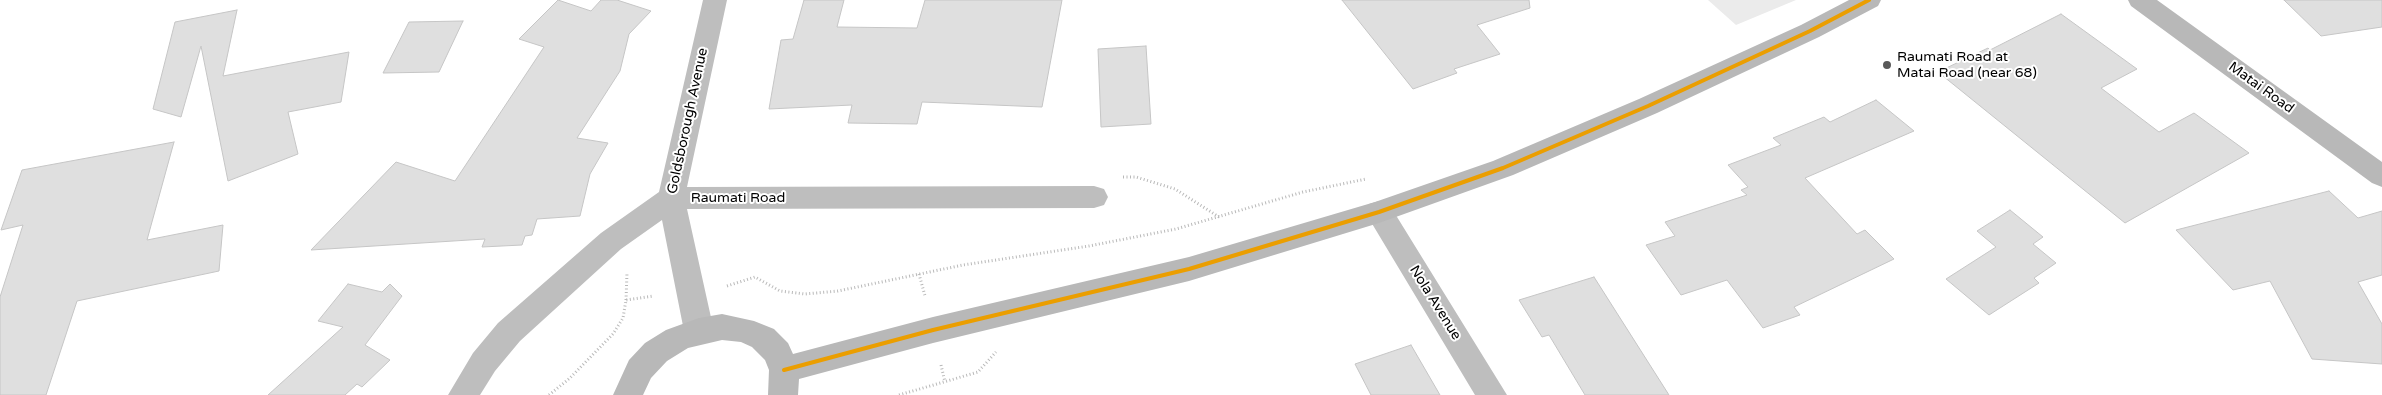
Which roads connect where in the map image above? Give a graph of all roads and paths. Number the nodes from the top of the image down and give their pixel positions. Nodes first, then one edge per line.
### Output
1 (715, 0) edge
2 (1869, 0) edge
3 (2140, 0) edge
4 (1374, 176) dead end
5 (2382, 176) edge
6 (1117, 177) dead end
7 (1094, 197) dead end
8 (671, 198) junction
9 (1379, 212) junction
10 (1220, 217) junction
11 (920, 274) junction
12 (734, 285) dead end
13 (642, 298) dead end
14 (926, 298) dead end
15 (699, 330) junction
16 (996, 352) dead end
17 (942, 368) dead end
18 (783, 382) edge
19 (945, 382) junction
20 (464, 395) edge
21 (549, 395) edge
22 (628, 395) edge
23 (899, 395) edge
24 (1492, 395) edge

1 - 8 street, Goldsborough Avenue
2 - 9 main road
3 - 5 main road, Matai Road
4 - 10 path
6 - 10 path
7 - 8 street, Raumati Road
8 - 15 street, Goldsborough Avenue
8 - 20 street, Raumati Road
9 - 18 main road
9 - 24 street, Nola Avenue
10 - 11 path
11 - 12 path
11 - 14 path
13 - 21 path
15 - 18 main road
15 - 22 main road
16 - 19 path
17 - 19 path
19 - 23 path

